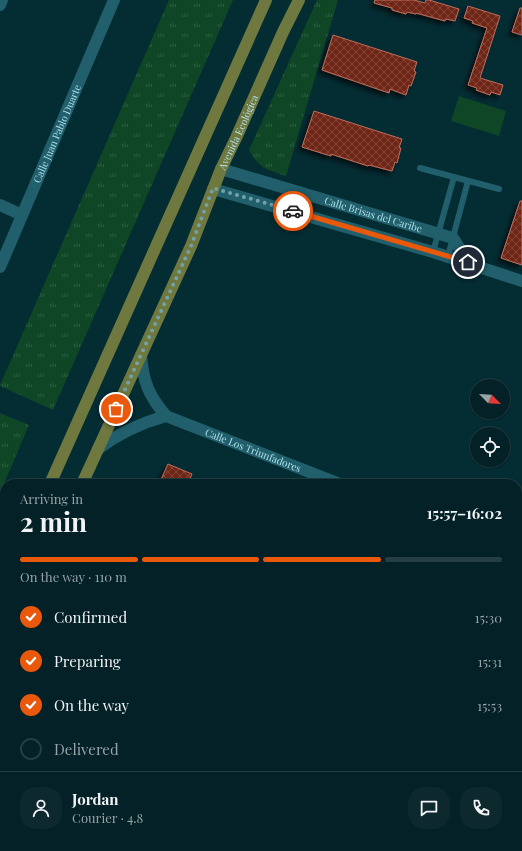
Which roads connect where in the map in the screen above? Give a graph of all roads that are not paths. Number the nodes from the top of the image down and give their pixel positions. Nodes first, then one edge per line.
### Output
1 (2, 0) edge
2 (114, 0) edge
3 (266, 0) edge
4 (299, 0) edge
5 (0, 5) edge
6 (420, 168) dead end
7 (221, 169) junction
8 (454, 178) junction
9 (468, 181) junction
10 (213, 188) junction
11 (499, 189) dead end
12 (0, 205) edge
13 (22, 215) junction
14 (438, 234) junction
15 (453, 238) junction
16 (433, 252) junction
17 (448, 256) junction
18 (468, 262) junction
19 (0, 267) edge
20 (522, 280) edge
21 (141, 355) junction
22 (166, 416) junction
23 (98, 449) junction
24 (52, 479) edge
25 (84, 479) edge
26 (327, 479) edge

1 - 5 street
2 - 13 street, Calle Juan Pablo Duarte
3 - 24 main road
4 - 7 main road, Avenida Ecológica
6 - 8 lane
7 - 10 main road, Avenida Ecológica
7 - 14 street, Calle Brisas del Caribe
8 - 9 lane
8 - 14 lane
9 - 11 lane
9 - 15 lane
10 - 16 street, Calle Brisas del Caribe
10 - 21 main road, Avenida Ecológica
12 - 13 street
13 - 19 street, Calle Juan Pablo Duarte
14 - 15 street, Calle Brisas del Caribe
14 - 16 lane
15 - 17 lane
15 - 18 street
16 - 17 street, Calle Brisas del Caribe
17 - 18 street, Calle Brisas del Caribe
18 - 20 street, Calle Brisas del Caribe
21 - 22 street
21 - 23 main road, Avenida Ecológica
22 - 23 street
22 - 26 street, Calle Los Triunfadores
23 - 25 main road, Avenida Ecológica

